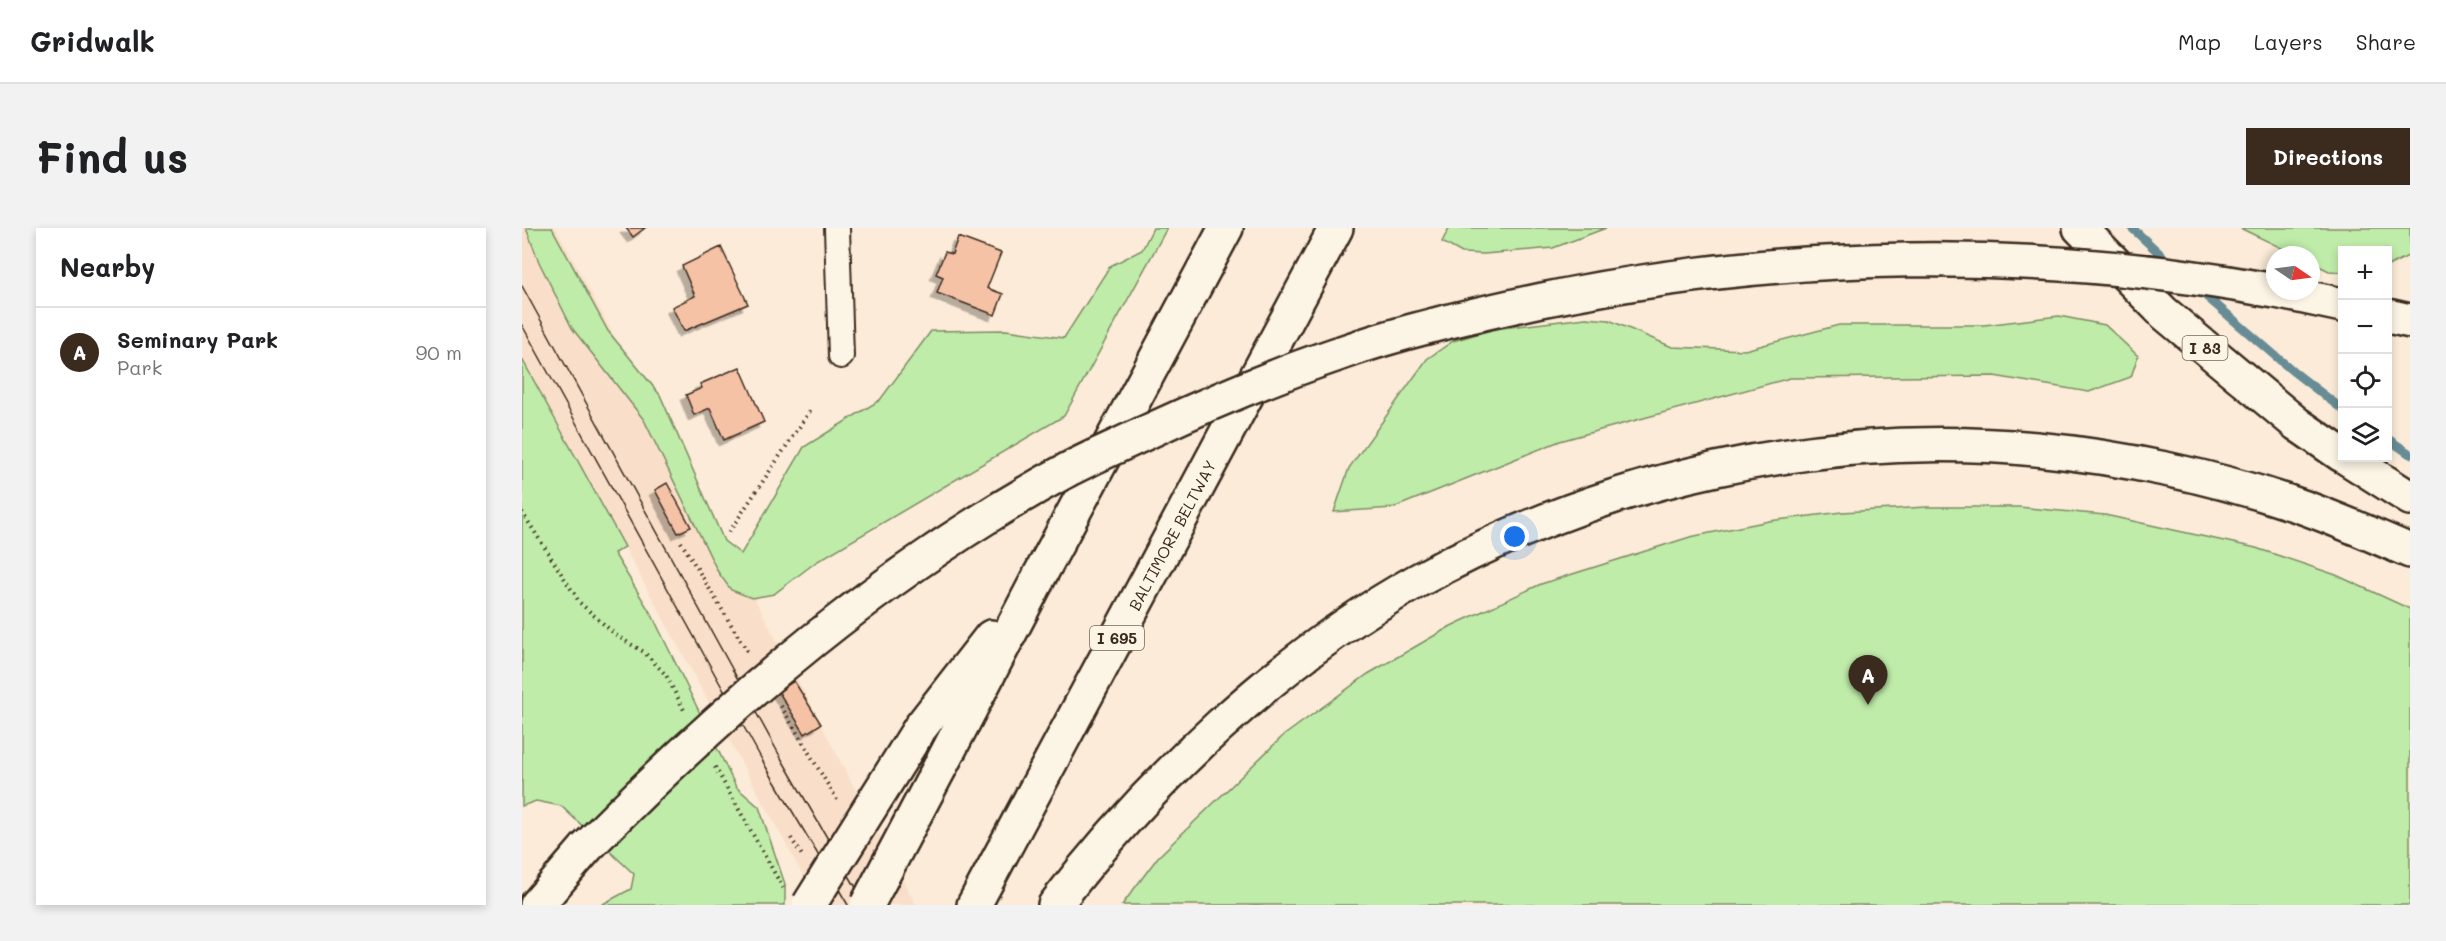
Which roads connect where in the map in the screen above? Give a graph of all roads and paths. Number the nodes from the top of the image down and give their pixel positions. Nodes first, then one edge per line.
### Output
1 (837, 228) edge
2 (1226, 228) edge
3 (1336, 228) edge
4 (2080, 228) edge
5 (2266, 289) edge
6 (2392, 317) edge
7 (2410, 321) edge
8 (841, 356) dead end
9 (810, 411) dead end
10 (2338, 452) edge
11 (2353, 462) edge
12 (2410, 498) edge
13 (522, 512) edge
14 (729, 532) dead end
15 (681, 542) dead end
16 (2410, 550) edge
17 (1040, 574) junction
18 (754, 661) dead end
19 (778, 700) dead end
20 (688, 716) dead end
21 (715, 766) dead end
22 (838, 801) dead end
23 (798, 900) edge
24 (537, 905) edge
25 (867, 905) edge
26 (974, 905) edge
27 (1055, 905) edge

1 - 8 street
2 - 17 highway
3 - 26 highway, BALTIMORE BELTWAY / I 695
4 - 10 highway, I 83
5 - 24 highway, bridge
6 - 7 highway
9 - 14 path
11 - 12 highway
13 - 20 path
15 - 18 path
16 - 27 highway
17 - 23 highway, bridge
17 - 25 highway, bridge
19 - 22 path
21 - 23 path

